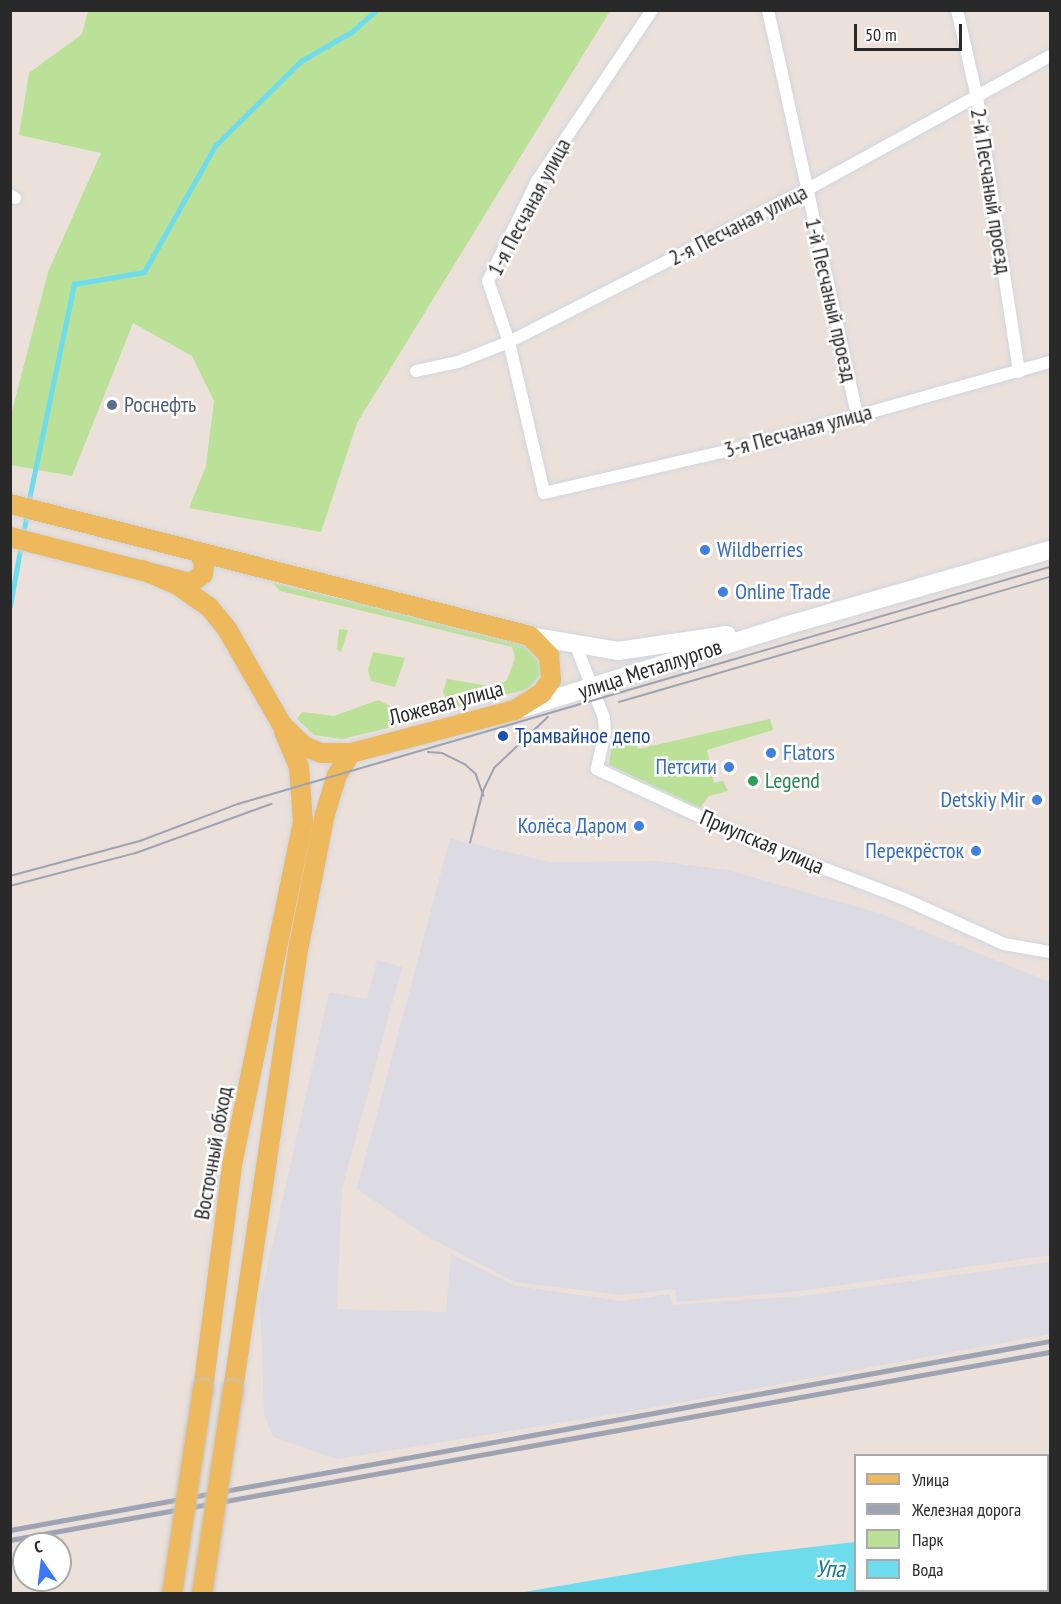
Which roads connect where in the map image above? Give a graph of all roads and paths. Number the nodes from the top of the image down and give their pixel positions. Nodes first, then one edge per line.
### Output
1 (652, 10) edge
2 (768, 10) edge
3 (957, 10) edge
4 (1050, 56) edge
5 (977, 97) junction
6 (806, 190) junction
7 (509, 342) junction
8 (1050, 362) edge
9 (416, 371) dead end
10 (1019, 372) junction
11 (857, 414) junction
12 (543, 493) joint
13 (22, 507) edge
14 (18, 539) edge
15 (1050, 550) edge
16 (198, 552) junction
17 (142, 570) junction
18 (785, 626) junction
19 (530, 636) junction
20 (576, 646) junction
21 (595, 687) junction
22 (515, 710) junction
23 (282, 725) junction
24 (351, 753) junction
25 (1050, 952) edge
26 (172, 1593) edge
27 (202, 1593) edge

1 - 7 street, 1-я Песчаная улица
2 - 6 street, 1-й Песчаный проезд
3 - 5 street, 2-й Песчаный проезд
4 - 5 street, 2-я Песчаная улица
5 - 6 street, 2-я Песчаная улица
5 - 10 street, 2-й Песчаный проезд
6 - 7 street, 2-я Песчаная улица
6 - 11 street, 1-й Песчаный проезд
7 - 9 street, 2-я Песчаная улица
7 - 12 street, 1-я Песчаная улица
8 - 10 street, 3-я Песчаная улица
10 - 11 street, 3-я Песчаная улица
11 - 12 street, 3-я Песчаная улица
13 - 16 main road
14 - 17 main road, Ложевая улица
15 - 18 main road, улица Металлургов
16 - 17 main road, Ложевая улица
16 - 19 main road
17 - 23 main road, Ложевая улица
18 - 20 main road, улица Металлургов
18 - 21 main road, улица Металлургов
19 - 20 main road, улица Металлургов
19 - 22 main road, Ложевая улица
20 - 21 street, Приупская улица
21 - 22 main road, улица Металлургов
21 - 25 street, Приупская улица
22 - 24 main road, Ложевая улица
23 - 24 main road, Ложевая улица
23 - 26 main road, Восточный обход, bridge
24 - 27 main road, bridge

